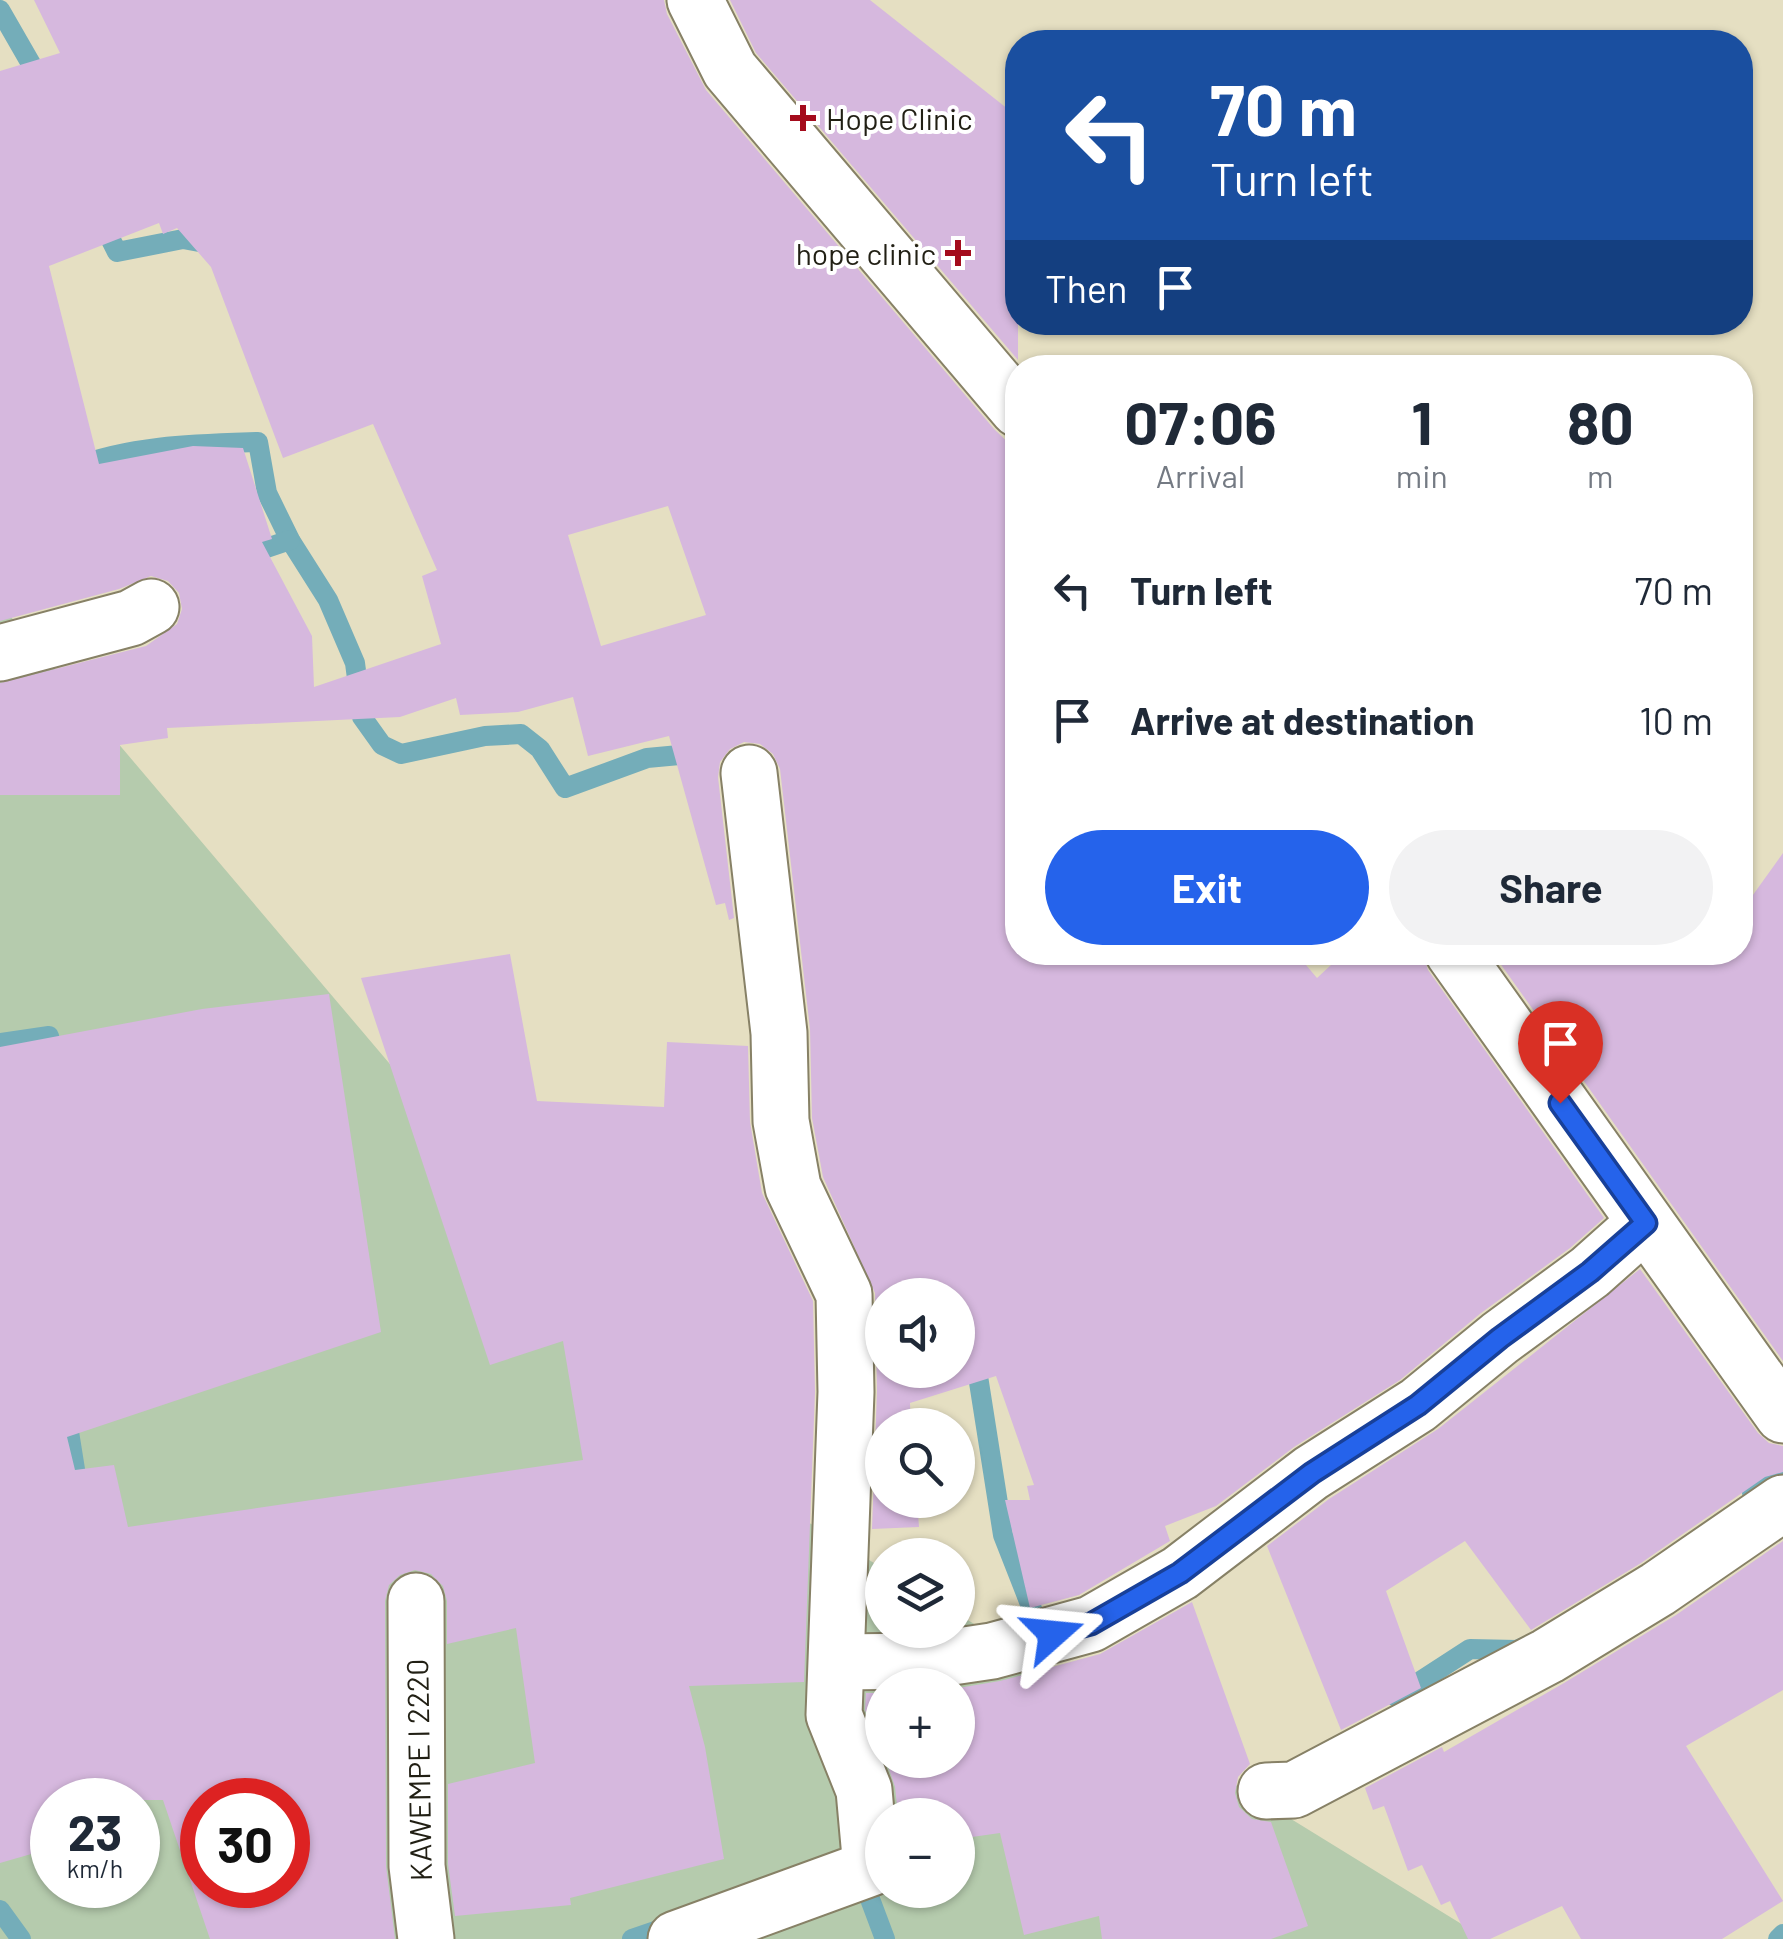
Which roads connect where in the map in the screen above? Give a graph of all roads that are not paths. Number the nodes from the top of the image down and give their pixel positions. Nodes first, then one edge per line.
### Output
1 (695, 0) edge
2 (1005, 394) edge
3 (152, 607) dead end
4 (0, 653) edge
5 (749, 773) dead end
6 (1463, 965) edge
7 (1646, 1223) junction
8 (1783, 1415) edge
9 (1783, 1503) edge
10 (416, 1601) dead end
11 (838, 1662) junction
12 (1266, 1791) dead end
13 (426, 1939) edge
14 (676, 1939) edge

1 - 2 street
3 - 4 street
5 - 11 street
6 - 7 street
7 - 8 street
7 - 11 street
9 - 12 street
10 - 13 street, KAWEMPE I 2220
11 - 14 street

